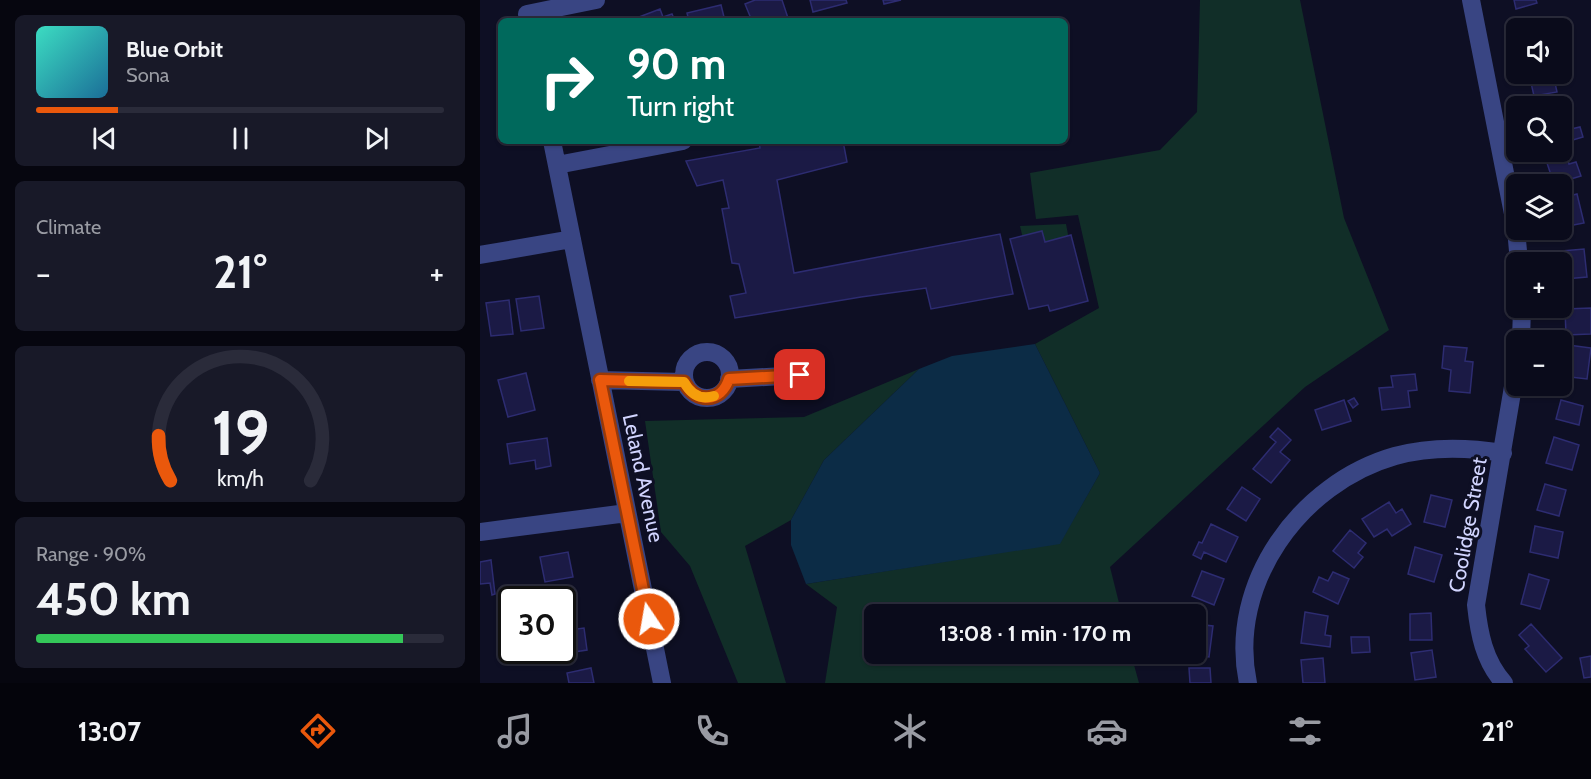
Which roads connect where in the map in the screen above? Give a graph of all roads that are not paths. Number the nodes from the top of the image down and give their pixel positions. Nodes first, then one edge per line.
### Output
1 (596, 0) edge
2 (1471, 0) edge
3 (526, 12) edge
4 (553, 144) edge
5 (667, 144) edge
6 (557, 165) junction
7 (572, 239) junction
8 (1518, 252) edge
9 (480, 255) edge
10 (800, 375) dead end
11 (729, 379) junction
12 (600, 380) junction
13 (684, 382) junction
14 (1512, 396) edge
15 (1503, 453) junction
16 (627, 513) junction
17 (480, 532) edge
18 (1500, 682) edge
19 (662, 683) edge
20 (1248, 683) edge

1 - 3 street
2 - 8 street
4 - 6 street, Leland Avenue
5 - 6 street
6 - 7 street, Leland Avenue
7 - 9 street
7 - 12 street, Leland Avenue
10 - 11 street
11 - 13 street
11 - 13 street
12 - 13 street
12 - 16 street, Leland Avenue
14 - 15 street, Coolidge Street
15 - 18 street, Coolidge Street
15 - 20 street
16 - 17 street
16 - 19 street, Leland Avenue

